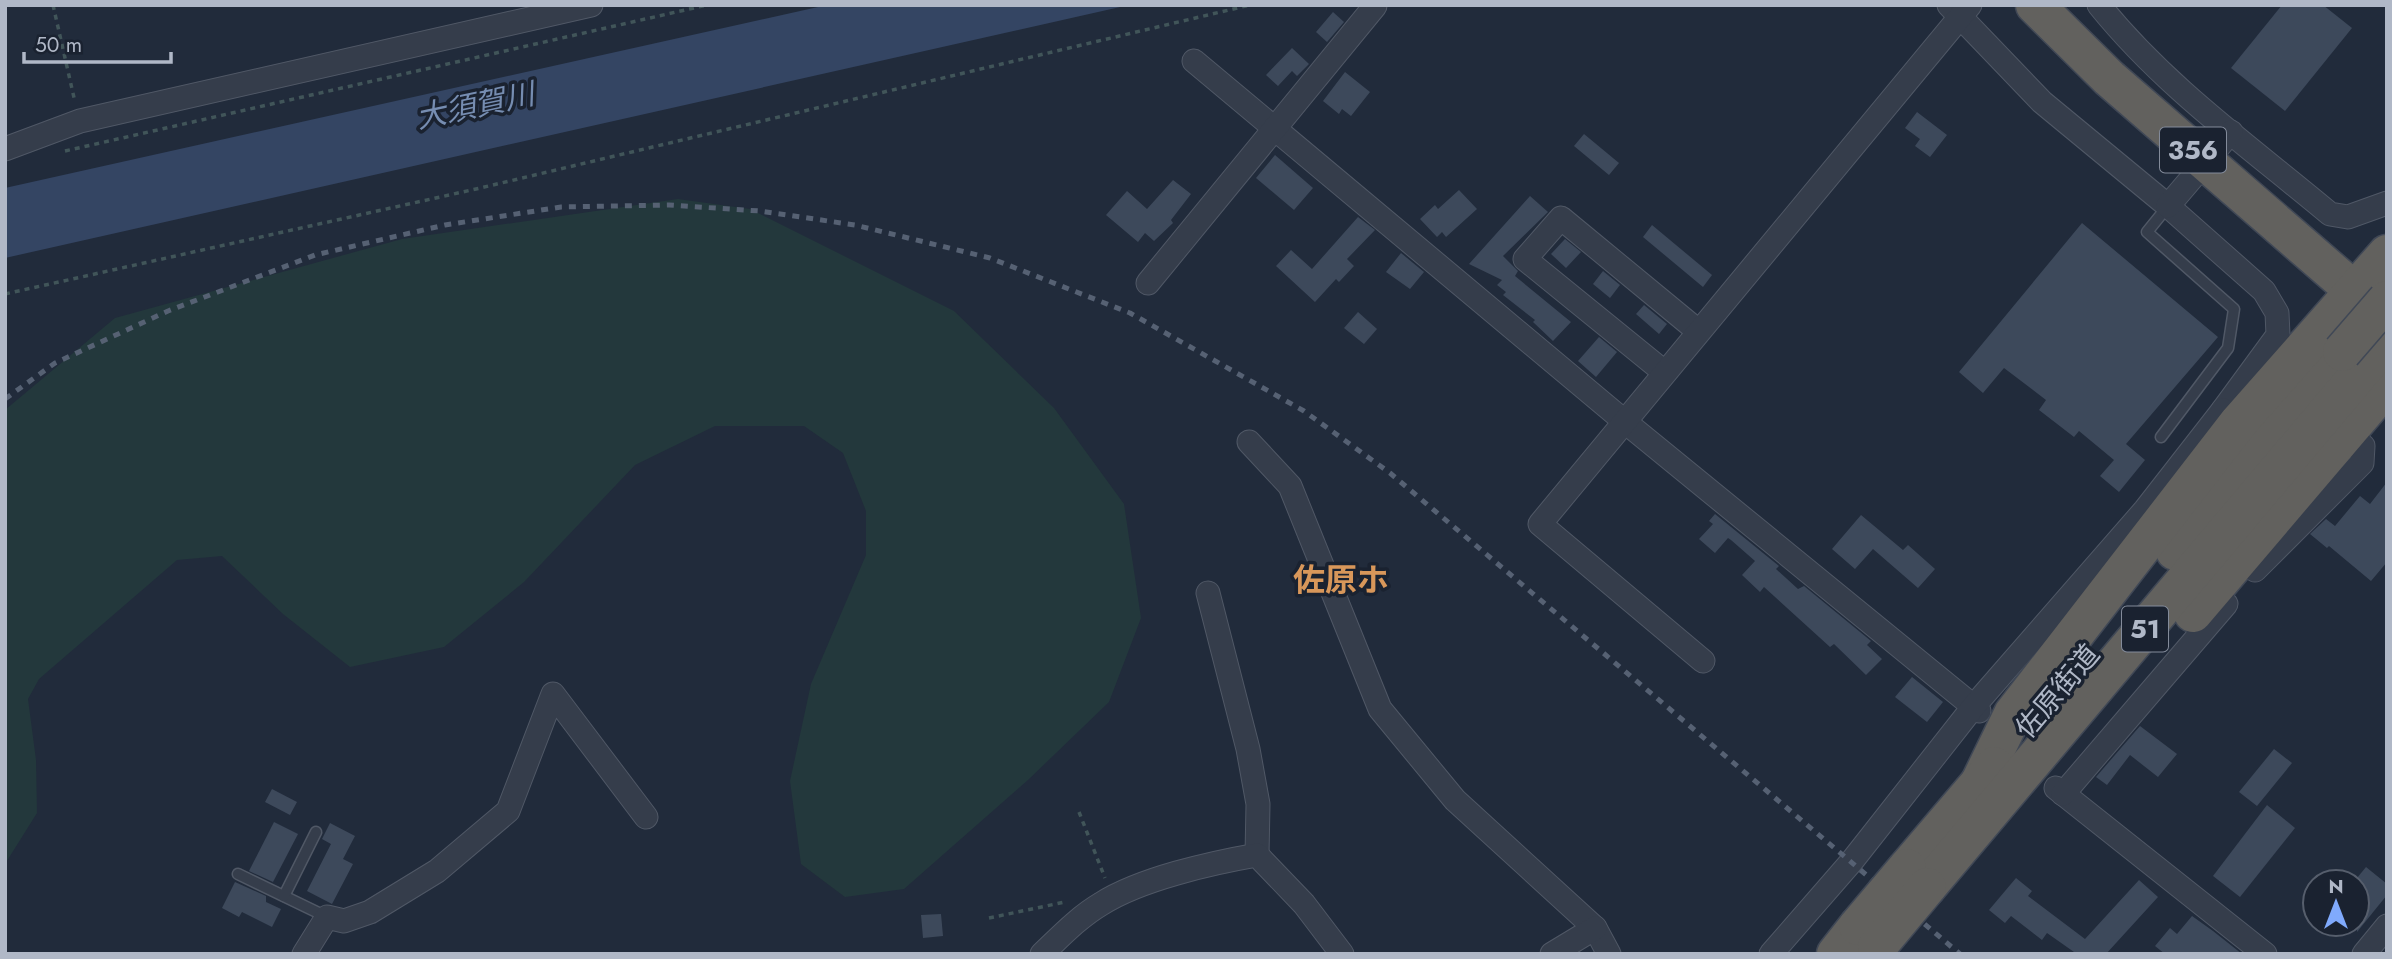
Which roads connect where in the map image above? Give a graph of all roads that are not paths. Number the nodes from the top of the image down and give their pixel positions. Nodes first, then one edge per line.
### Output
1 (591, 5) edge
2 (2035, 5) edge
3 (2099, 5) edge
4 (1375, 6) edge
5 (1959, 9) edge
6 (1194, 61) dead end
7 (1274, 130) junction
8 (2231, 132) junction
9 (5, 149) edge
10 (2206, 161) junction
11 (2387, 203) edge
12 (2168, 206) junction
13 (2387, 254) edge
14 (1148, 283) dead end
15 (2371, 295) edge
16 (2387, 320) edge
17 (1698, 331) junction
18 (2387, 341) edge
19 (2364, 369) edge
20 (1664, 372) junction
21 (2231, 416) junction
22 (1624, 421) junction
23 (2347, 433) junction
24 (2161, 437) dead end
25 (1249, 442) dead end
26 (1208, 593) dead end
27 (1703, 661) dead end
28 (1977, 708) junction
29 (1986, 796) junction
30 (646, 817) dead end
31 (316, 832) dead end
32 (1257, 855) junction
33 (238, 874) dead end
34 (284, 896) junction
35 (327, 917) junction
36 (2387, 926) edge
37 (1595, 928) junction
38 (1861, 945) edge
39 (304, 954) edge
40 (1042, 954) edge
41 (1342, 954) edge
42 (1552, 954) edge
43 (1609, 954) edge
44 (1771, 954) edge
45 (2265, 954) edge
46 (2364, 954) edge

1 - 9 street
2 - 10 highway, 356
3 - 8 street
4 - 7 street
5 - 12 street
5 - 17 street
6 - 7 street
7 - 14 street
7 - 22 street
8 - 10 street
8 - 11 street
10 - 12 street
10 - 15 highway, 356
12 - 21 street
12 - 24 lane
13 - 15 highway
15 - 16 highway, 356
15 - 19 highway, 佐原街道 / 51, bridge
15 - 21 highway
17 - 20 street
17 - 20 street
18 - 19 highway, 佐原街道 / 51
19 - 23 highway
19 - 29 highway, 佐原街道 / 51
20 - 22 street
21 - 28 street
21 - 29 highway
22 - 27 street
22 - 28 street
23 - 29 highway
23 - 45 street
25 - 37 street
26 - 32 street
28 - 44 street
29 - 38 highway, 佐原街道 / 51, bridge
30 - 35 street
31 - 34 lane
32 - 40 street
32 - 41 street
33 - 34 lane
34 - 35 lane
35 - 39 street
36 - 46 street
37 - 42 street
37 - 43 street

